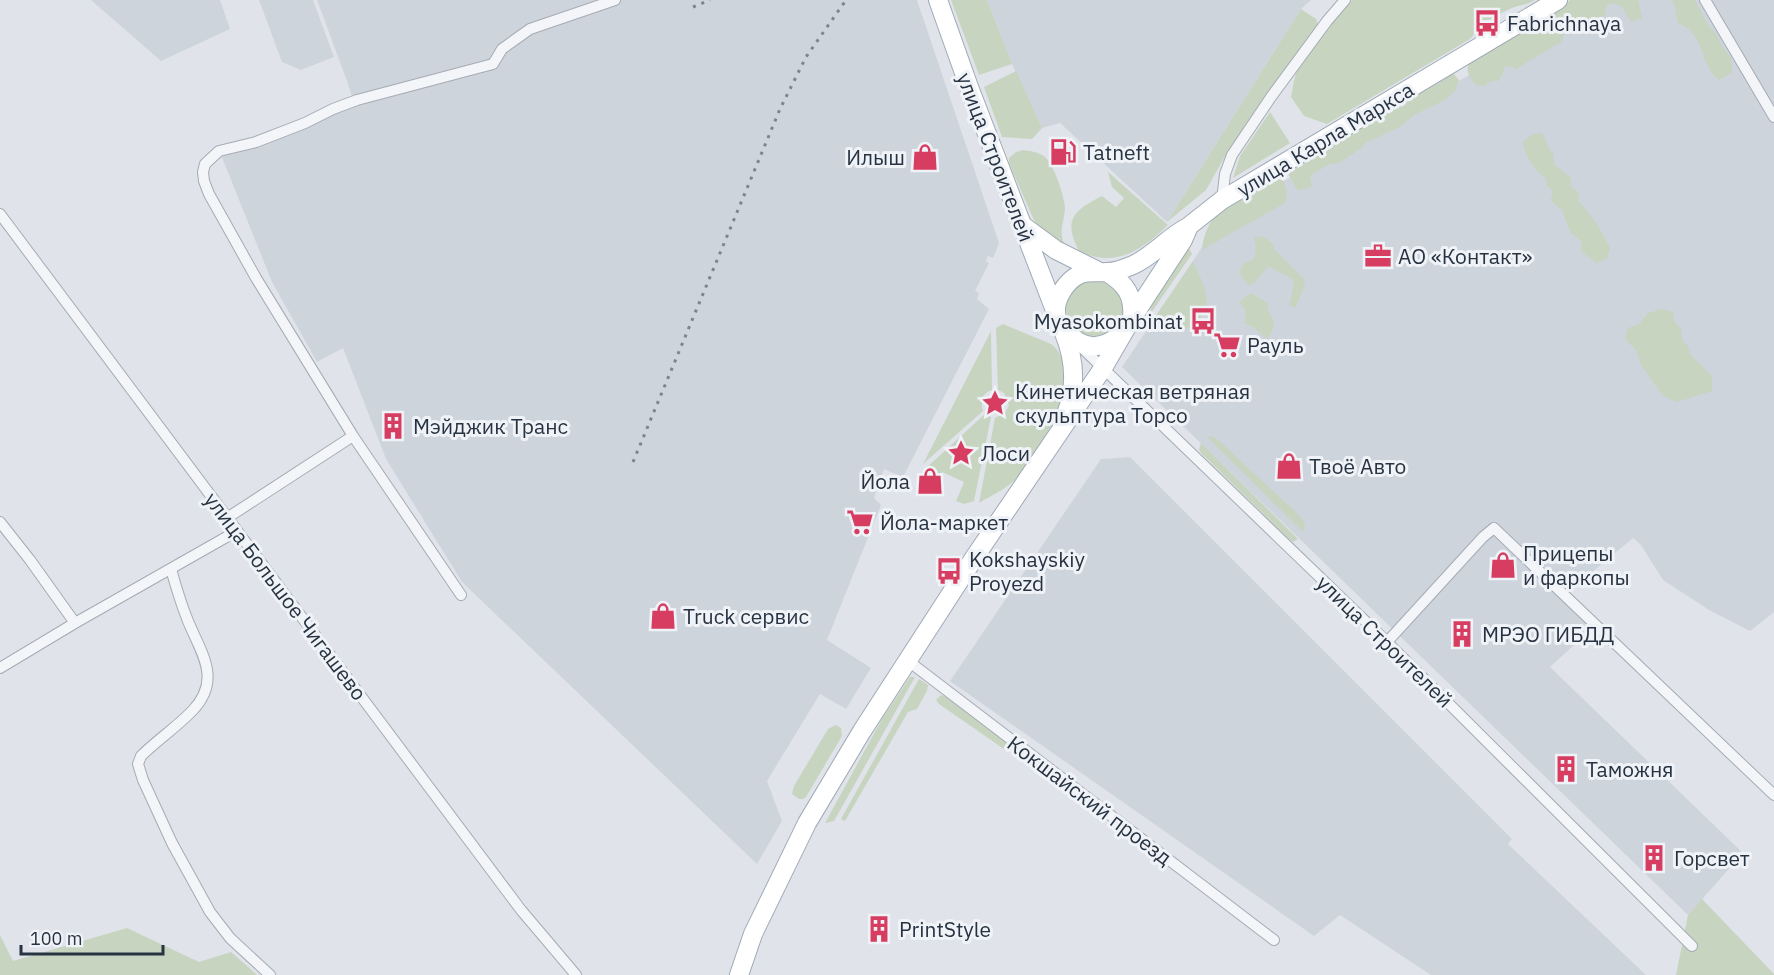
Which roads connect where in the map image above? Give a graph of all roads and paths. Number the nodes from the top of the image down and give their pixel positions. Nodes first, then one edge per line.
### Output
1 (615, 0) edge
2 (938, 0) edge
3 (1346, 0) edge
4 (1558, 0) edge
5 (1705, 0) edge
6 (1774, 117) edge
7 (1222, 200) junction
8 (0, 214) edge
9 (1021, 225) junction
10 (1189, 226) junction
11 (1104, 272) junction
12 (1056, 313) junction
13 (1128, 325) junction
14 (1068, 335) junction
15 (1103, 368) junction
16 (1058, 435) junction
17 (353, 436) junction
18 (227, 518) junction
19 (0, 522) edge
20 (237, 531) junction
21 (171, 569) junction
22 (461, 595) dead end
23 (75, 623) junction
24 (1387, 642) junction
25 (907, 660) junction
26 (0, 668) edge
27 (1774, 795) edge
28 (1274, 940) dead end
29 (1692, 946) dead end
30 (270, 975) edge
31 (576, 975) edge
32 (739, 975) edge

1 - 17 street
2 - 9 main road, улица Строителей
3 - 7 street
4 - 7 main road, улица Карла Маркса
5 - 6 street
7 - 10 main road, улица Карла Маркса
8 - 18 street, улица Большое Чигашево
9 - 11 main road
9 - 12 main road, улица Строителей
10 - 11 main road
10 - 13 main road, улица Карла Маркса
11 - 12 main road
11 - 13 main road
12 - 14 main road
13 - 14 main road
13 - 15 main road, улица Карла Маркса
14 - 15 street, улица Строителей
14 - 16 main road
15 - 16 main road, улица Карла Маркса
15 - 24 street, улица Строителей
16 - 25 main road
17 - 18 street
17 - 22 street
18 - 20 street, улица Большое Чигашево
19 - 23 street
20 - 21 street
20 - 31 street, улица Большое Чигашево
21 - 23 street
21 - 30 street
23 - 26 street
24 - 27 street
24 - 29 street, улица Строителей
25 - 28 street, Кокшайский проезд
25 - 32 main road

